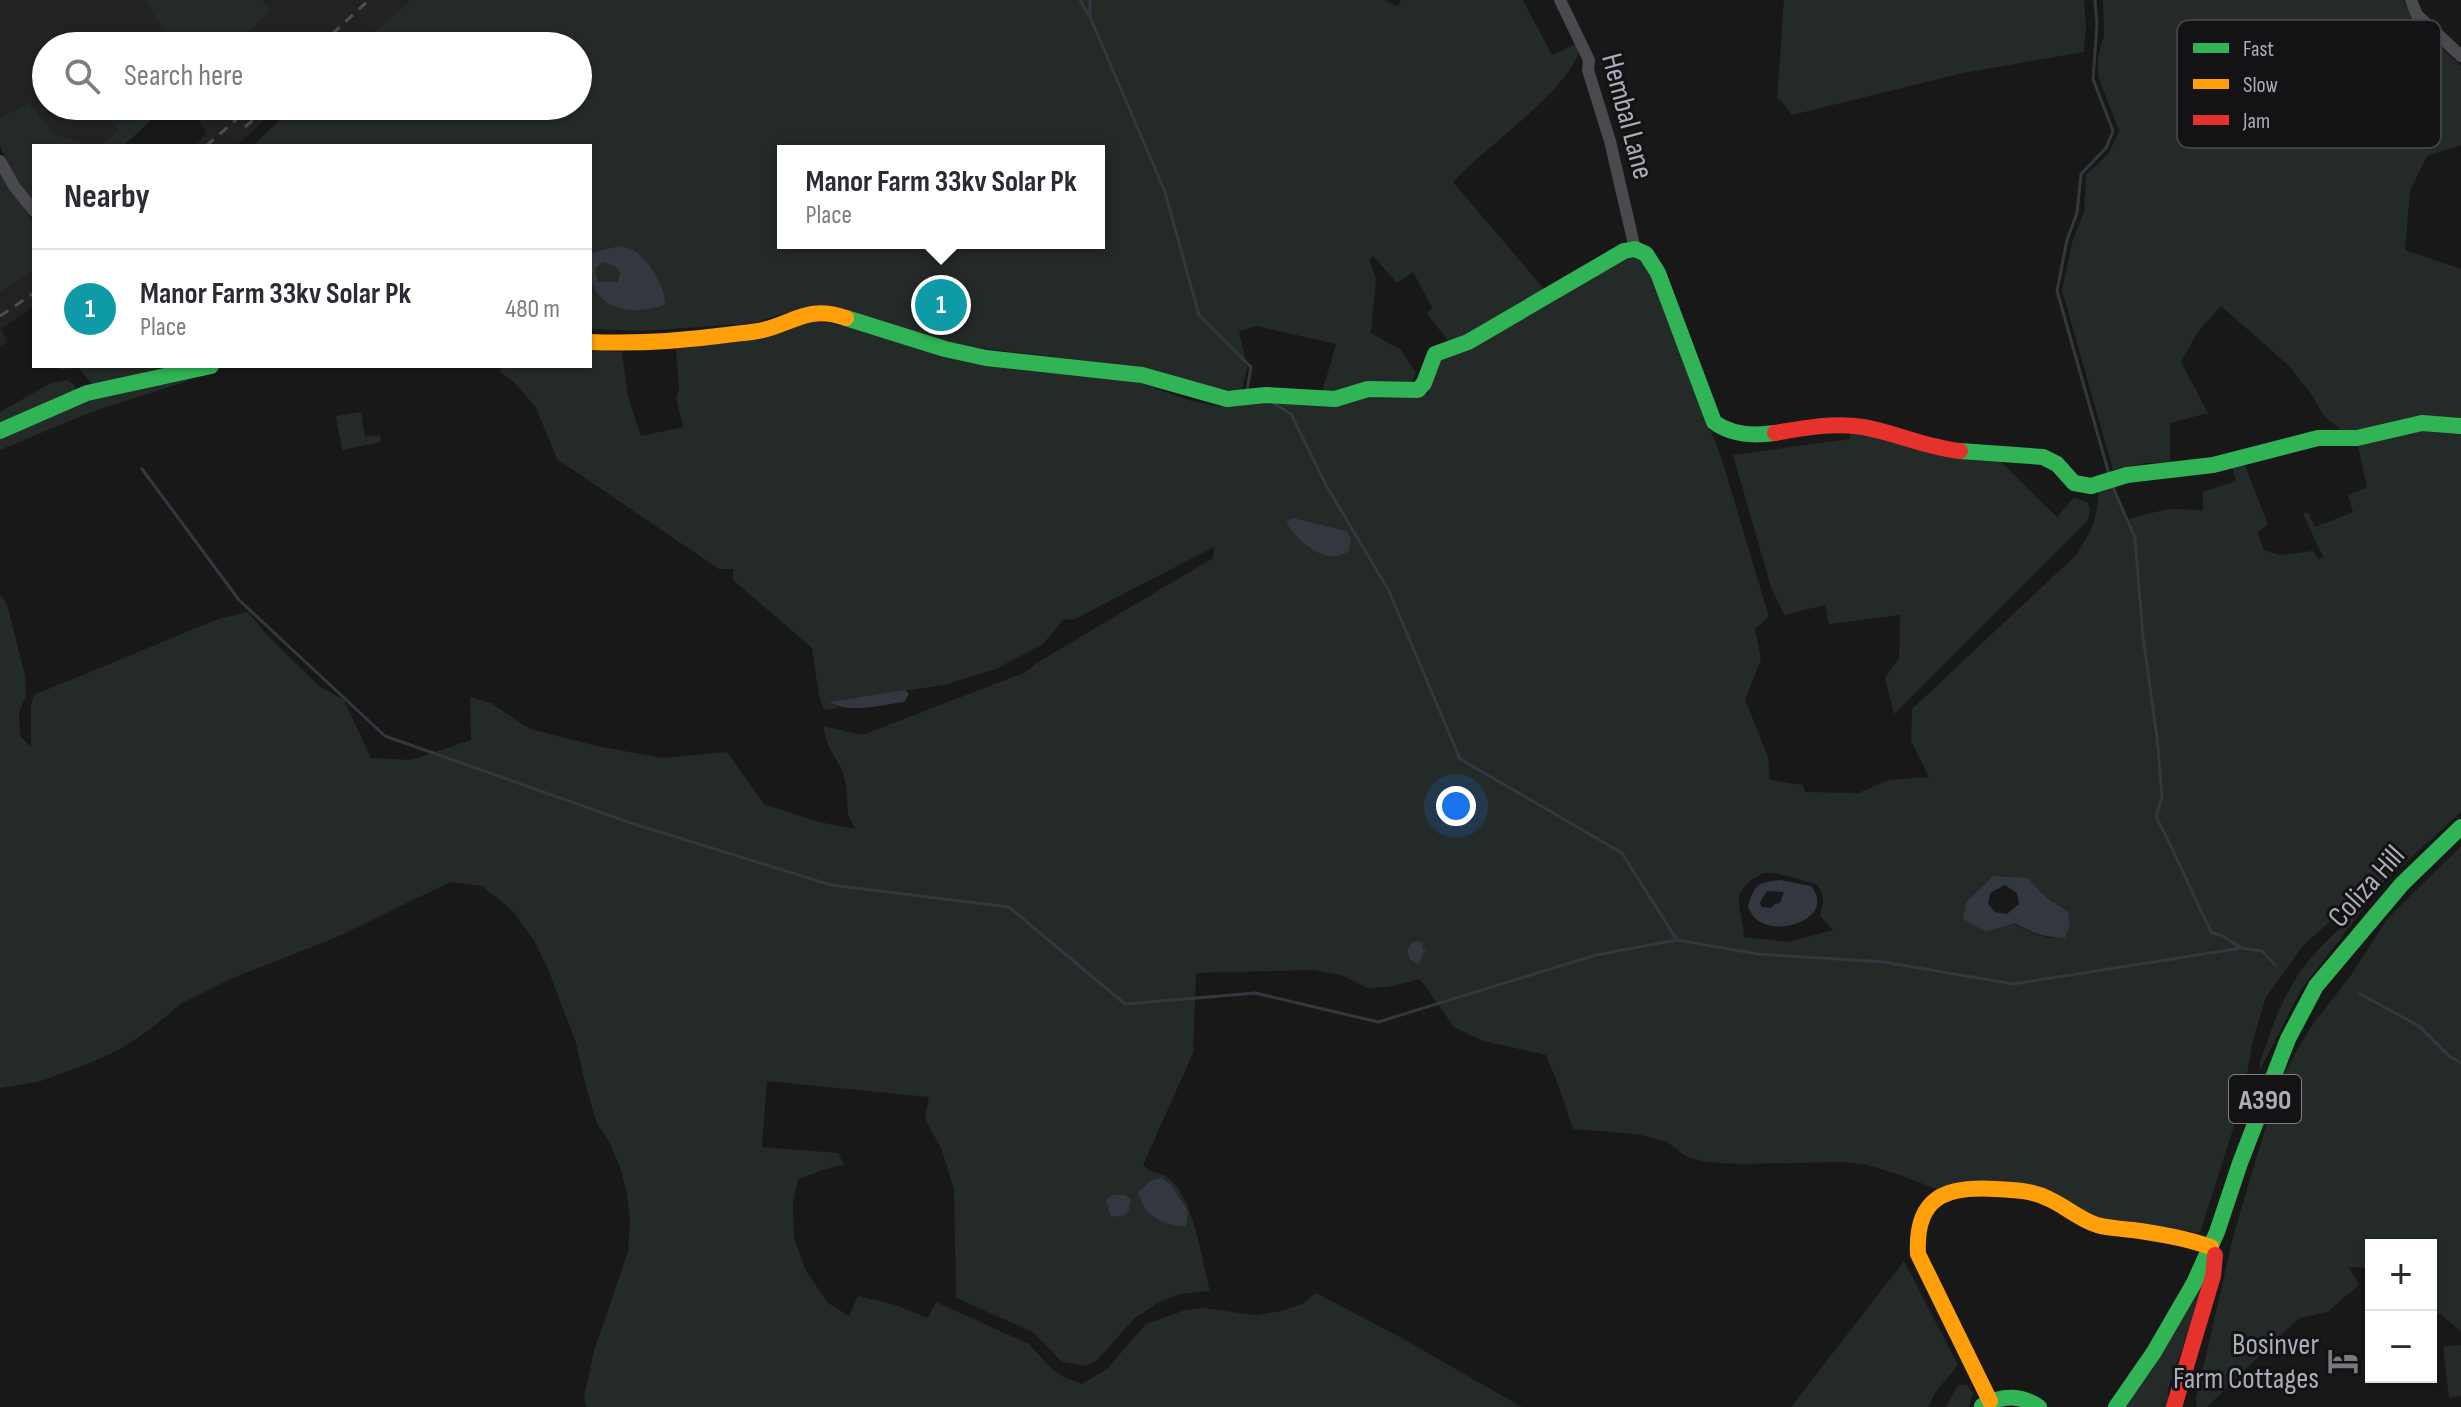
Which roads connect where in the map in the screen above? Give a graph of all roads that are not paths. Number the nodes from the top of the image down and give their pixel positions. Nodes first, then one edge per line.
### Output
1 (1560, 0) edge
2 (2411, 0) edge
3 (2422, 20) edge
4 (2441, 37) edge
5 (2461, 56) edge
6 (0, 161) edge
7 (32, 208) edge
8 (1635, 249) junction
9 (592, 342) edge
10 (202, 368) edge
11 (2461, 426) edge
12 (0, 431) edge
13 (2461, 827) edge
14 (2211, 1247) junction
15 (1986, 1404) edge
16 (2039, 1407) edge
17 (2116, 1407) edge
18 (2174, 1407) edge

1 - 8 street, Hembal Lane
2 - 3 street
4 - 5 street
6 - 7 street
8 - 9 main road
8 - 11 main road
10 - 12 main road
13 - 14 main road, Coliza Hill / A390
14 - 15 main road
14 - 17 main road, A390
14 - 18 main road
15 - 16 main road

